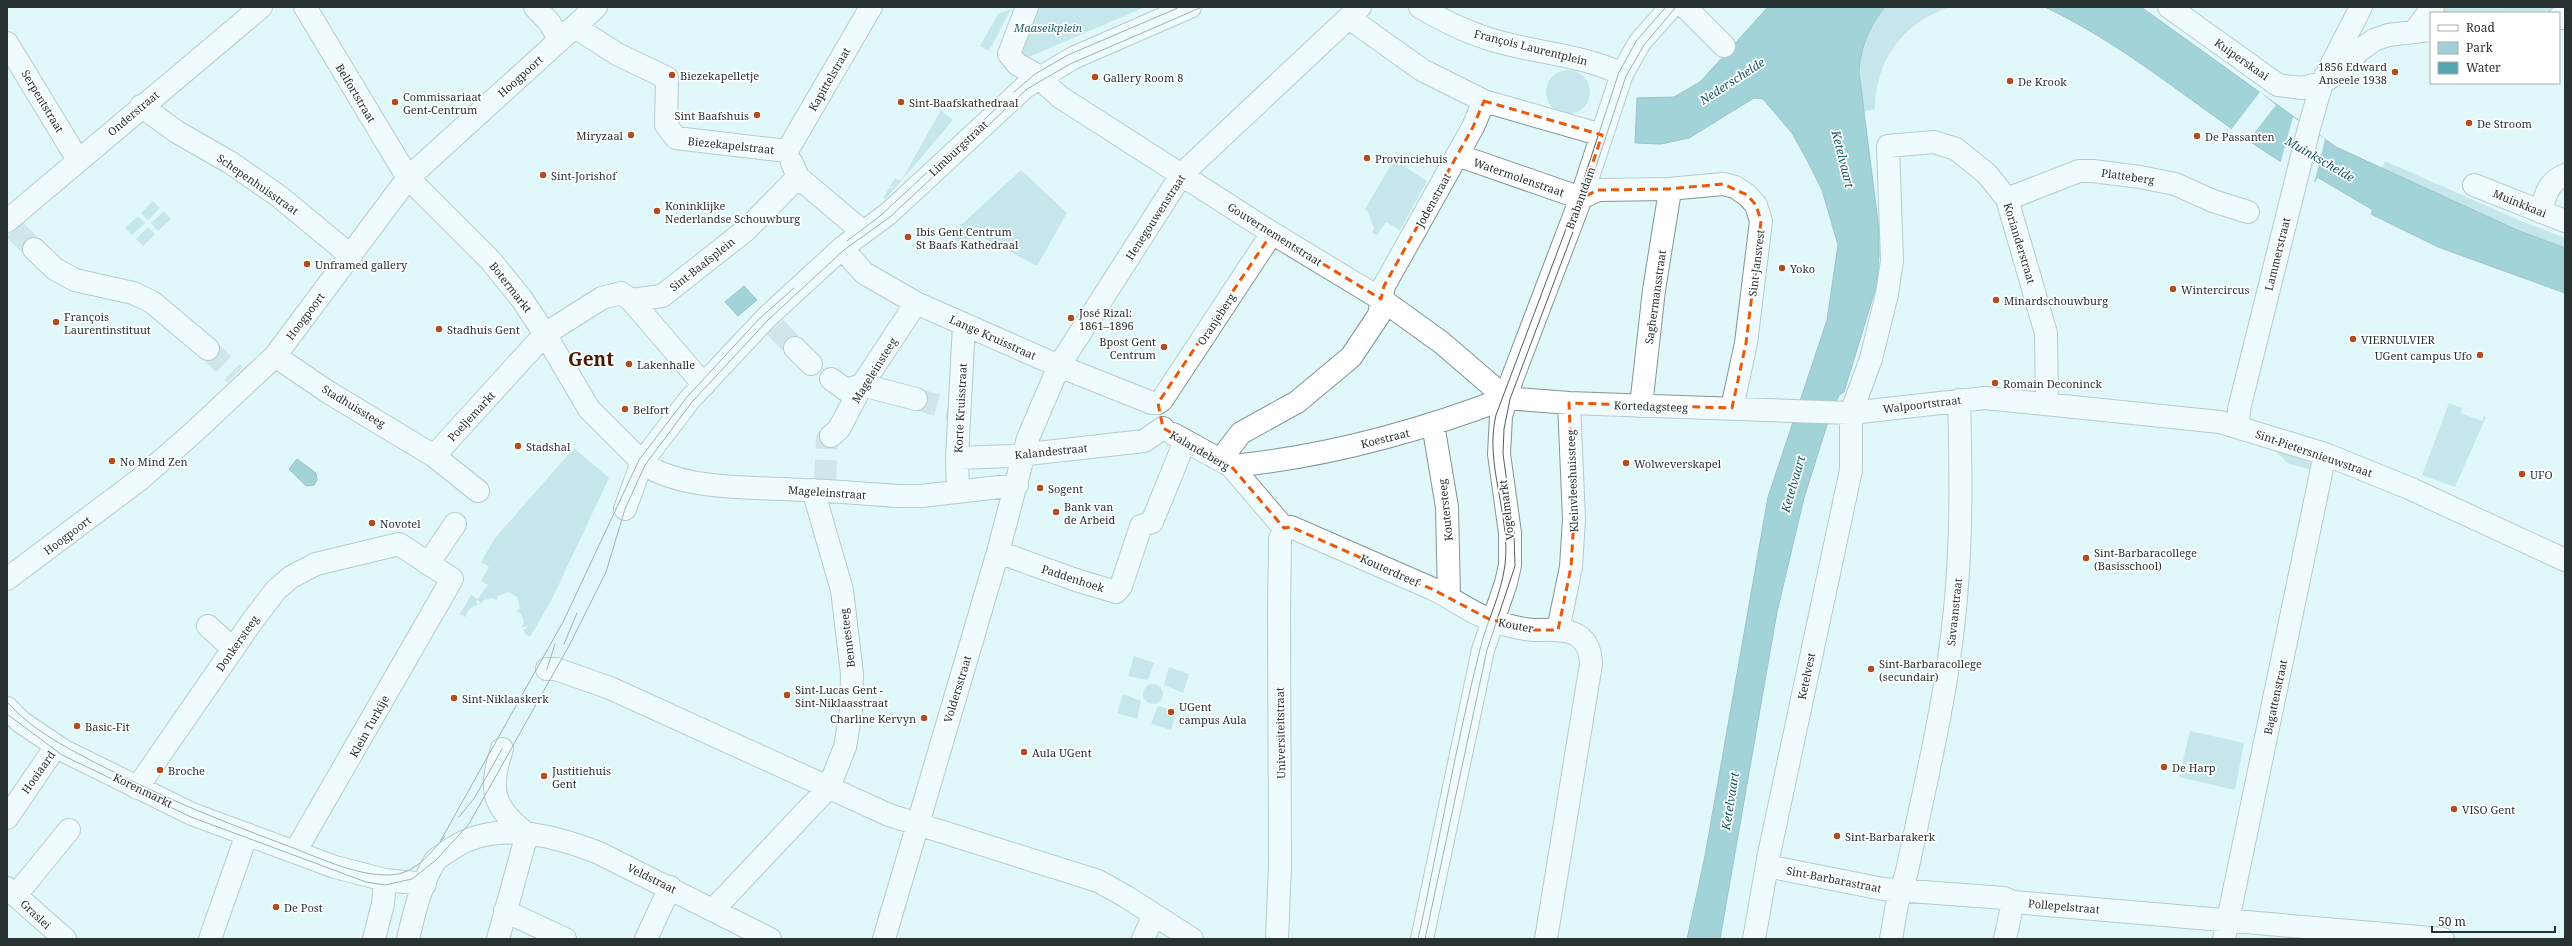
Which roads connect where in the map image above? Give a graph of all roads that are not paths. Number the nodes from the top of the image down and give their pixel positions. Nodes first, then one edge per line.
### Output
1 (261, 7) edge
2 (305, 7) edge
3 (535, 7) edge
4 (596, 7) edge
5 (871, 7) edge
6 (1027, 7) edge
7 (1190, 7) edge
8 (1420, 7) edge
9 (1671, 7) edge
10 (1685, 7) edge
11 (2169, 7) edge
12 (2361, 7) edge
13 (1355, 12) edge
14 (2430, 14) edge
15 (2423, 31) edge
16 (568, 34) junction
17 (7, 42) edge
18 (1724, 46) dead end
19 (1622, 74) junction
20 (1039, 77) junction
21 (2322, 82) junction
22 (1484, 101) junction
23 (141, 106) junction
24 (1602, 135) junction
25 (787, 151) junction
26 (1457, 155) junction
27 (78, 160) junction
28 (1182, 174) junction
29 (2565, 175) edge
30 (798, 177) junction
31 (408, 178) junction
32 (2474, 185) dead end
33 (1668, 189) junction
34 (1581, 198) junction
35 (2007, 199) junction
36 (2248, 212) dead end
37 (2541, 212) junction
38 (2565, 221) edge
39 (9, 224) edge
40 (863, 232) junction
41 (1272, 233) junction
42 (842, 248) junction
43 (34, 249) tunnel mouth
44 (351, 256) junction
45 (628, 298) junction
46 (1381, 298) junction
47 (916, 303) junction
48 (964, 324) junction
49 (546, 334) junction
50 (795, 348) tunnel mouth
51 (208, 349) tunnel mouth
52 (275, 356) junction
53 (811, 364) dead end
54 (1060, 366) junction
55 (831, 379) dead end
56 (704, 385) junction
57 (862, 385) junction
58 (1506, 398) junction
59 (916, 399) tunnel mouth
60 (1959, 400) junction
61 (1158, 403) junction
62 (1569, 403) junction
63 (2047, 404) junction
64 (1641, 406) junction
65 (1732, 408) junction
66 (1797, 410) joint
67 (1843, 412) junction
68 (1433, 424) junction
69 (2238, 426) junction
70 (1163, 428) junction
71 (831, 436) tunnel mouth
72 (1027, 446) junction
73 (1182, 448) junction
74 (2325, 454) junction
75 (434, 456) junction
76 (957, 458) junction
77 (642, 462) junction
78 (1226, 463) junction
79 (1017, 485) junction
80 (821, 488) junction
81 (478, 491) dead end
82 (958, 492) junction
83 (625, 509) dead end
84 (455, 524) dead end
85 (1284, 528) junction
86 (998, 552) junction
87 (2565, 560) edge
88 (428, 564) junction
89 (7, 579) edge
90 (1449, 598) junction
91 (1493, 620) junction
92 (208, 626) dead end
93 (1558, 630) junction
94 (232, 649) junction
95 (546, 669) dead end
96 (7, 708) edge
97 (50, 742) junction
98 (502, 749) dead end
99 (829, 787) junction
100 (136, 788) junction
101 (7, 818) edge
102 (917, 825) junction
103 (69, 830) dead end
104 (247, 834) junction
105 (527, 834) junction
106 (295, 852) junction
107 (1767, 866) junction
108 (385, 880) junction
109 (425, 884) junction
110 (670, 887) junction
111 (1901, 890) junction
112 (12, 892) edge
113 (2013, 902) junction
114 (714, 909) junction
115 (505, 911) junction
116 (1154, 915) junction
117 (2226, 930) edge
118 (65, 939) edge
119 (210, 939) edge
120 (374, 939) edge
121 (408, 939) edge
122 (498, 939) edge
123 (566, 939) edge
124 (646, 939) edge
125 (768, 939) edge
126 (884, 939) edge
127 (1143, 939) edge
128 (1192, 939) edge
129 (1277, 939) edge
130 (1422, 939) edge
131 (1546, 939) edge
132 (1754, 939) edge
133 (1891, 939) edge
134 (2005, 939) edge
135 (2443, 939) edge

1 - 23 street, Onderstraat
2 - 31 street, Belfortstraat
3 - 16 street
4 - 16 street, Hoogpoort
5 - 25 street, Kapittelstraat
6 - 20 street, Gouvernementstraat
7 - 20 street, Limburgstraat
8 - 19 street, François Laurentplein
9 - 19 street, Brabantdam
10 - 18 street
11 - 21 street, Kuiperskaai
12 - 21 street, Lammerstraat
13 - 22 street
13 - 28 street, Henegouwenstraat
14 - 15 street
15 - 21 street, Kuiperskaai
16 - 25 street, Biezekapelstraat
16 - 31 street, Hoogpoort
17 - 27 street, Serpentstraat
19 - 24 street, Brabantdam
20 - 28 street, Gouvernementstraat
20 - 40 street, Limburgstraat
21 - 69 street, Lammerstraat
22 - 24 street
22 - 26 street, Jodenstraat
23 - 27 street, Onderstraat
23 - 44 street, Schepenhuisstraat
24 - 34 street, Brabantdam
25 - 30 street
26 - 34 street, Watermolenstraat
26 - 46 street, Jodenstraat
27 - 39 street, Onderstraat
28 - 41 street, Gouvernementstraat
28 - 54 street, Henegouwenstraat
29 - 37 street
30 - 40 street
30 - 45 street, Sint-Baafsplein
31 - 44 street, Hoogpoort
31 - 49 street, Botermarkt
32 - 37 street, Muinkkaai
33 - 34 street, Sint-Jansvest
33 - 64 street, Saghermansstraat
33 - 65 street, Sint-Jansvest
34 - 58 street, Brabantdam
35 - 36 street, Platteberg
35 - 63 street, Korianderstraat
35 - 67 street, Korianderstraat
37 - 38 street, Muinkkaai
40 - 42 street, Limburgstraat
41 - 46 street, Gouvernementstraat
41 - 61 street, Oranjeberg
42 - 47 street, Lange Kruisstraat
42 - 56 street
43 - 51 street
44 - 52 street, Hoogpoort
45 - 49 street
45 - 56 street
46 - 58 street, Gouvernementstraat
46 - 78 street, Jodenstraat
47 - 48 street, Lange Kruisstraat
47 - 57 street, Mageleinsteeg
48 - 54 street, Lange Kruisstraat
48 - 76 street, Korte Kruisstraat
49 - 75 street, Poeljemarkt
49 - 77 street, Botermarkt
50 - 53 street
52 - 75 street, Stadhuissteeg
52 - 89 street, Hoogpoort
54 - 61 street, Lange Kruisstraat
54 - 72 street, Henegouwenstraat
55 - 57 street
56 - 77 street
57 - 59 street
57 - 71 street, Mageleinsteeg
58 - 62 street, Kortedagsteeg
58 - 68 street, Koestraat
58 - 91 street, Vogelmarkt
60 - 63 street, Walpoortstraat
60 - 67 street, Walpoortstraat
60 - 111 street, Savaanstraat
61 - 70 street, Kalandeberg
62 - 64 street, Kortedagsteeg
62 - 93 street, Kleinvleeshuissteeg
63 - 69 street, Sint-Pietersnieuwstraat
64 - 65 street, Kortedagsteeg
65 - 66 street, Kortedagsteeg
66 - 67 street, Walpoortstraat
67 - 107 street, Ketelvest
68 - 78 street, Koestraat
68 - 90 street, Koutersteeg
69 - 74 street, Sint-Pietersnieuwstraat
70 - 72 street, Kalandestraat
70 - 73 street, Kalandeberg
72 - 76 street, Kalandestraat
72 - 79 street, Voldersstraat
73 - 78 street, Kalandeberg
73 - 86 street, Paddenhoek
74 - 87 street, Sint-Pietersnieuwstraat
74 - 117 street, Bagattenstraat
75 - 81 street
76 - 82 street, Korte Kruisstraat
77 - 80 street, Mageleinstraat
77 - 83 street
78 - 85 street, Kalandeberg
79 - 82 street, Mageleinstraat
79 - 86 street, Voldersstraat
80 - 82 street, Mageleinstraat
80 - 99 street, Bennesteeg
84 - 88 street
85 - 90 street, Kouterdreef
85 - 129 street, Universiteitstraat
86 - 102 street, Voldersstraat
88 - 94 street, Donkersteeg
88 - 106 street, Klein Turkije
90 - 91 street, Kouterdreef
91 - 93 street, Kouter
91 - 130 street, Kouter
92 - 94 street
93 - 131 street, Kouter
94 - 100 street, Donkersteeg
95 - 99 street
96 - 97 street, Korenmarkt
97 - 100 street, Korenmarkt
97 - 101 street, Hooiaard
98 - 105 street
99 - 102 street
99 - 114 street, Bennesteeg
100 - 104 street, Korenmarkt
102 - 116 street
102 - 126 street, Voldersstraat
103 - 112 street
104 - 106 street, Korenmarkt
104 - 119 street
105 - 109 street, Veldstraat
105 - 110 street, Veldstraat
105 - 115 street
106 - 108 street, Korenmarkt
107 - 111 street, Sint-Barbarastraat
107 - 132 street, Ketelvest
108 - 109 street, Korenmarkt
108 - 120 street
109 - 121 street
110 - 114 street, Veldstraat
110 - 124 street
111 - 113 street, Pollepelstraat
111 - 133 street, Savaanstraat
112 - 118 street, Graslei
113 - 117 street, Pollepelstraat
113 - 134 street
114 - 125 street, Veldstraat
115 - 122 street
115 - 123 street
116 - 127 street
116 - 128 street
117 - 135 street, Pollepelstraat

